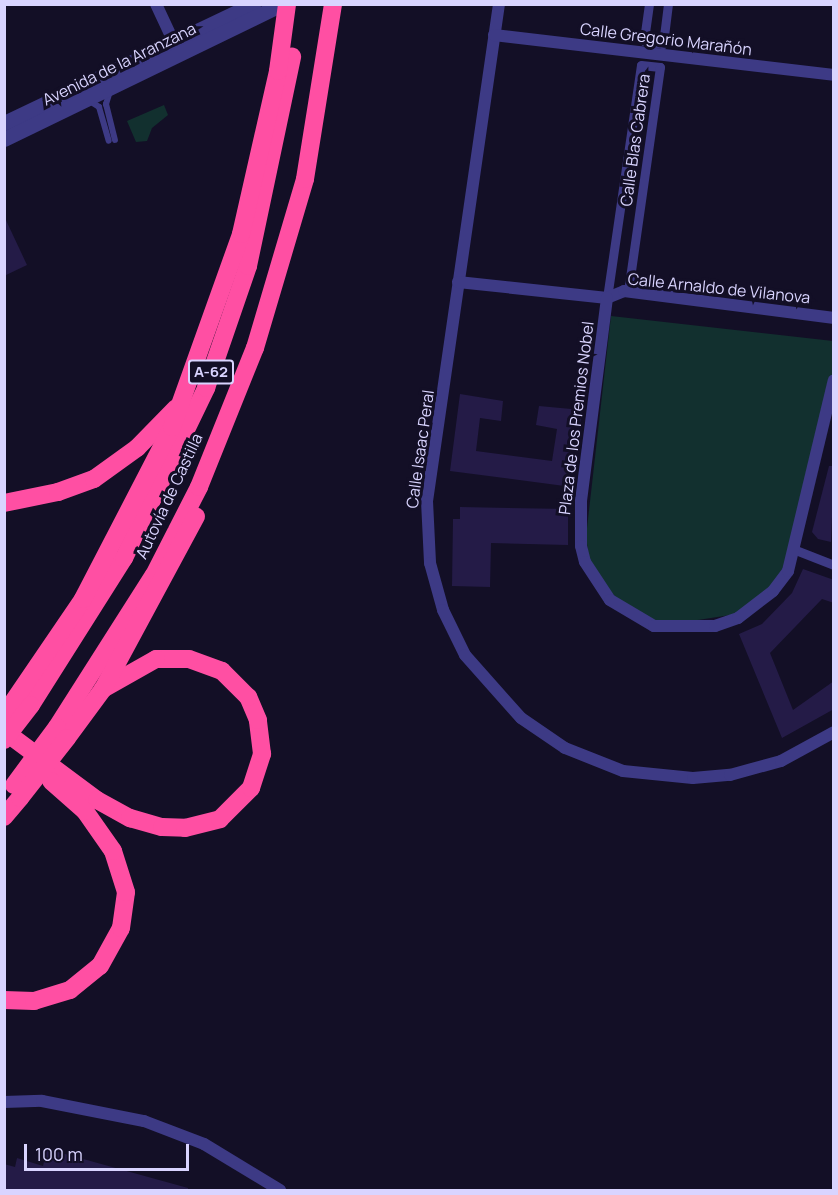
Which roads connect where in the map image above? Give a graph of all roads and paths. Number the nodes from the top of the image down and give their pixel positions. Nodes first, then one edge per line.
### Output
1 (156, 4) edge
2 (253, 4) edge
3 (282, 4) edge
4 (287, 4) edge
5 (298, 4) edge
6 (333, 4) edge
7 (499, 4) edge
8 (649, 4) edge
9 (668, 4) edge
10 (228, 24) junction
11 (494, 35) junction
12 (177, 48) junction
13 (834, 75) edge
14 (111, 89) junction
15 (88, 100) junction
16 (4, 123) edge
17 (4, 139) edge
18 (458, 282) junction
19 (628, 292) junction
20 (607, 298) junction
21 (834, 318) edge
22 (255, 348) junction
23 (834, 381) edge
24 (178, 407) junction
25 (4, 503) edge
26 (793, 549) junction
27 (834, 565) edge
28 (103, 689) junction
29 (26, 699) junction
30 (4, 715) edge
31 (4, 731) edge
32 (62, 732) junction
33 (834, 732) edge
34 (4, 740) edge
35 (4, 746) edge
36 (13, 793) edge
37 (4, 817) edge
38 (4, 1000) edge
39 (4, 1102) edge
40 (280, 1191) edge

1 - 12 street
2 - 10 street, Avenida de la Aranzana
3 - 10 street, Avenida de la Aranzana
4 - 24 highway
5 - 29 highway, Autovía de Castilla / A-62
6 - 22 highway, Autovía de Castilla / A-62
7 - 11 street, Calle Isaac Peral
8 - 9 street
10 - 12 street, Avenida de la Aranzana
11 - 13 street, Calle Gregorio Marañón
11 - 18 street, Calle Isaac Peral
12 - 14 street, Avenida de la Aranzana
12 - 16 street, Avenida de la Aranzana
14 - 15 street, Avenida de la Aranzana
14 - 15 lane
15 - 17 street, Avenida de la Aranzana
18 - 20 street, Calle Arnaldo de Vilanova
18 - 33 street, Calle Isaac Peral
19 - 20 street, Calle Arnaldo de Vilanova
19 - 20 street, Calle Blas Cabrera
19 - 21 street, Calle Arnaldo de Vilanova
20 - 26 street, Plaza de los Premios Nobel
22 - 28 highway
22 - 32 highway, Autovía de Castilla / A-62
23 - 26 street, Plaza de los Premios Nobel
24 - 25 highway
24 - 29 highway
26 - 27 street
28 - 31 highway
28 - 32 highway
29 - 30 highway
29 - 34 highway, Autovía de Castilla / A-62, bridge
32 - 36 highway, Autovía de Castilla / A-62, bridge
35 - 38 highway
36 - 37 highway, Autovía de Castilla
39 - 40 street

